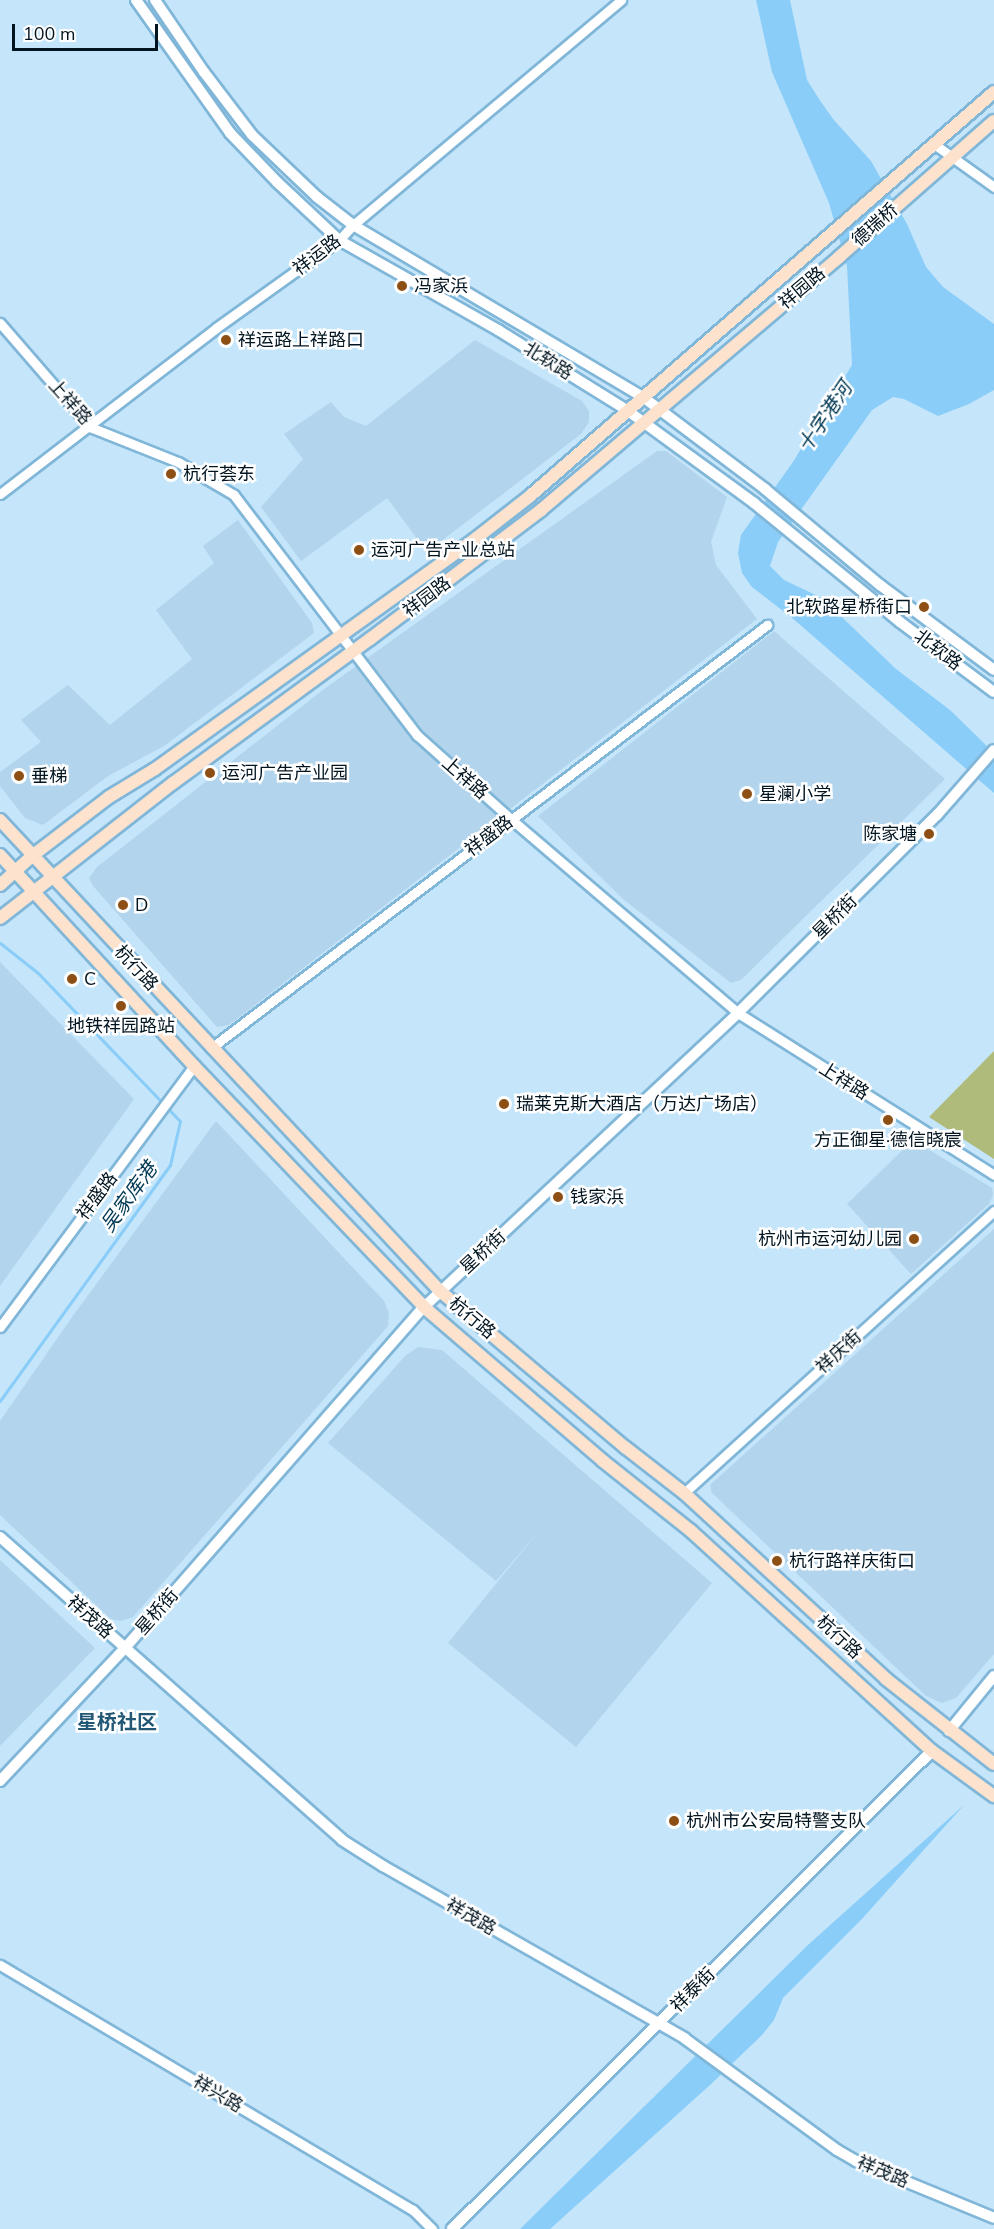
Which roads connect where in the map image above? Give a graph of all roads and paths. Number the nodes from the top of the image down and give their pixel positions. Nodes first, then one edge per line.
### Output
1 (136, 0) edge
2 (155, 0) edge
3 (621, 0) edge
4 (994, 92) edge
5 (994, 121) edge
6 (934, 144) junction
7 (952, 157) junction
8 (994, 188) edge
9 (353, 225) junction
10 (339, 240) junction
11 (825, 240) joint
12 (839, 257) joint
13 (0, 323) edge
14 (643, 397) junction
15 (659, 410) junction
16 (628, 411) junction
17 (644, 422) junction
18 (90, 427) junction
19 (0, 494) edge
20 (767, 625) dead end
21 (339, 635) junction
22 (352, 652) junction
23 (994, 670) edge
24 (994, 692) edge
25 (994, 750) edge
26 (511, 819) junction
27 (0, 820) edge
28 (0, 855) edge
29 (32, 856) junction
30 (15, 872) junction
31 (51, 876) junction
32 (0, 885) edge
33 (31, 891) junction
34 (0, 918) edge
35 (738, 1013) junction
36 (211, 1048) junction
37 (194, 1066) junction
38 (994, 1176) edge
39 (994, 1211) edge
40 (440, 1291) junction
41 (424, 1307) junction
42 (0, 1327) edge
43 (684, 1493) junction
44 (0, 1537) edge
45 (125, 1648) junction
46 (994, 1676) edge
47 (949, 1731) junction
48 (932, 1751) junction
49 (994, 1764) edge
50 (0, 1781) edge
51 (994, 1796) edge
52 (0, 1965) edge
53 (658, 2024) junction
54 (994, 2218) edge
55 (432, 2229) edge
56 (452, 2229) edge

1 - 10 street, 北软路
2 - 9 street, 北软路
3 - 9 street, 祥运路
4 - 6 main road
5 - 7 main road
6 - 7 street
6 - 11 main road, 德瑞桥
7 - 8 street
7 - 12 main road, 德瑞桥
9 - 10 street, 祥运路
9 - 14 street, 北软路
10 - 16 street, 北软路
10 - 18 street, 祥运路
11 - 14 main road, 祥园路
12 - 15 main road, 祥园路
13 - 18 street, 上祥路
14 - 15 street, 北软路
14 - 16 main road, 祥园路
15 - 17 main road, 祥园路
15 - 23 street, 北软路
16 - 17 street, 北软路
16 - 21 main road, 祥园路
17 - 22 main road, 祥园路
17 - 24 street, 北软路
18 - 19 street, 祥运路
18 - 21 street, 上祥路
20 - 26 street, 祥盛路
21 - 22 street, 上祥路
21 - 29 main road, 祥园路
22 - 26 street, 上祥路
22 - 31 main road, 祥园路
25 - 35 street, 星桥街
26 - 35 street, 上祥路
26 - 36 street, 祥盛路
27 - 29 main road, 杭行路
28 - 30 main road, 杭行路
29 - 30 main road, 祥园路
29 - 31 main road, 杭行路
30 - 32 main road, 祥园路
30 - 33 main road, 杭行路
31 - 33 main road, 祥园路
31 - 36 main road, 杭行路
33 - 34 main road, 祥园路
33 - 37 main road, 杭行路
35 - 38 street, 上祥路
35 - 40 street, 星桥街
36 - 40 main road, 杭行路
37 - 41 main road, 杭行路
37 - 42 street, 祥盛路
39 - 43 street, 祥庆街
40 - 41 street, 星桥街
40 - 43 main road, 杭行路
41 - 45 street, 星桥街
41 - 48 main road, 杭行路
43 - 47 main road, 杭行路
44 - 45 street, 祥茂路
45 - 50 street, 星桥街
45 - 53 street, 祥茂路
46 - 47 street
47 - 49 main road, 杭行路
48 - 51 main road, 杭行路
48 - 53 street, 祥泰街
52 - 55 street, 祥兴路
53 - 54 street, 祥茂路
53 - 56 street, 祥泰街

